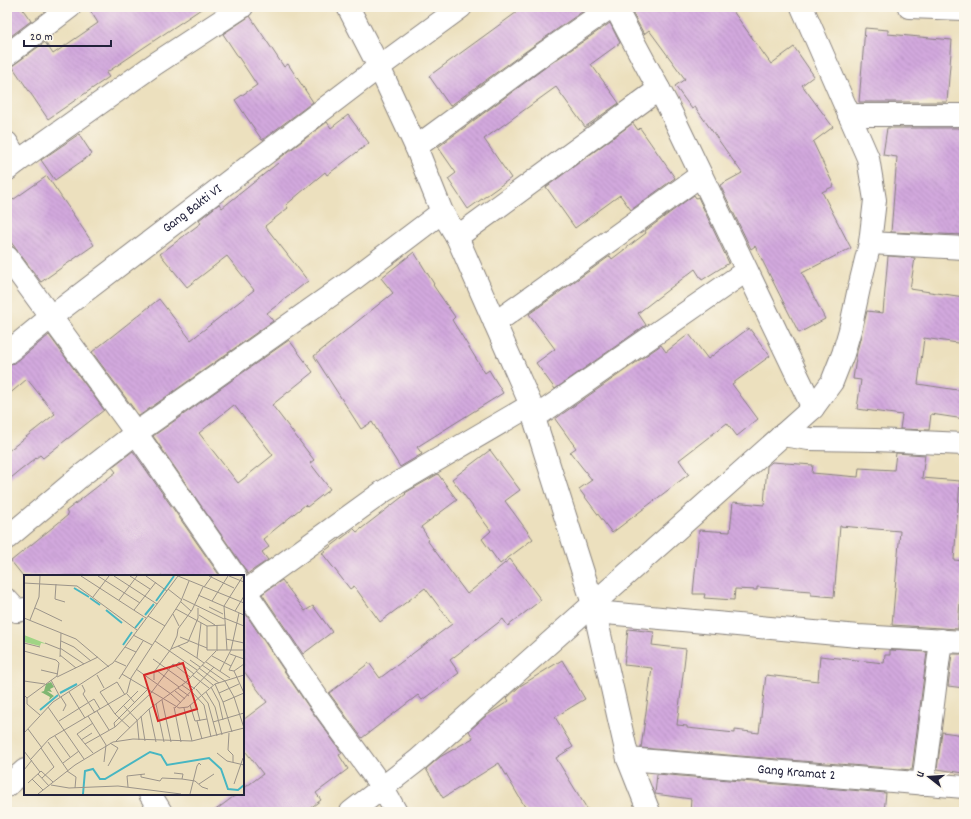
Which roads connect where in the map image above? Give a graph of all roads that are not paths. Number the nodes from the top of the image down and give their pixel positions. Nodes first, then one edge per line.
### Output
1 (70, 7) edge
2 (242, 7) edge
3 (348, 7) edge
4 (461, 7) edge
5 (611, 7) edge
6 (615, 7) edge
7 (802, 7) edge
8 (909, 7) edge
9 (964, 8) edge
10 (7, 55) edge
11 (379, 67) junction
12 (659, 89) junction
13 (849, 115) junction
14 (964, 115) edge
15 (416, 147) junction
16 (10, 159) edge
17 (701, 175) junction
18 (442, 212) junction
19 (457, 237) junction
20 (870, 244) junction
21 (964, 248) edge
22 (7, 256) edge
23 (746, 272) junction
24 (51, 317) junction
25 (495, 322) junction
26 (7, 354) edge
27 (813, 408) junction
28 (532, 411) junction
29 (136, 433) junction
30 (782, 436) junction
31 (964, 444) edge
32 (7, 538) edge
33 (233, 575) edge
34 (244, 585) edge
35 (244, 591) edge
36 (7, 600) edge
37 (594, 608) junction
38 (24, 610) edge
39 (941, 640) junction
40 (964, 642) edge
41 (628, 759) junction
42 (24, 771) edge
43 (923, 784) junction
44 (7, 786) edge
45 (382, 787) junction
46 (964, 787) edge
47 (151, 795) edge
48 (162, 812) edge
49 (351, 812) edge
50 (396, 812) edge
51 (648, 812) edge

1 - 10 street
2 - 16 street
3 - 11 street
4 - 11 street, Gang Bakti VI
5 - 15 street
6 - 12 street
7 - 13 street
8 - 9 street
11 - 15 street
11 - 24 street, Gang Bakti VI
12 - 17 street
12 - 19 street
13 - 14 street
13 - 20 street
15 - 18 street
17 - 23 street
17 - 25 street
18 - 19 street
18 - 29 street
19 - 25 street
20 - 21 street
20 - 27 street
22 - 24 street
23 - 27 street
23 - 28 street
24 - 26 street, Gang Bakti VI
24 - 29 street
25 - 28 street
27 - 30 street
28 - 34 street
28 - 37 street
29 - 32 street
29 - 33 street
30 - 31 street
30 - 37 street
35 - 45 street
36 - 38 street
37 - 39 street
37 - 41 street
37 - 45 street
39 - 40 street
39 - 43 street
41 - 43 street, Gang Kramat 2
41 - 51 street
42 - 44 street
43 - 46 street, Gang Kramat 2
45 - 49 street
45 - 50 street
47 - 48 street

